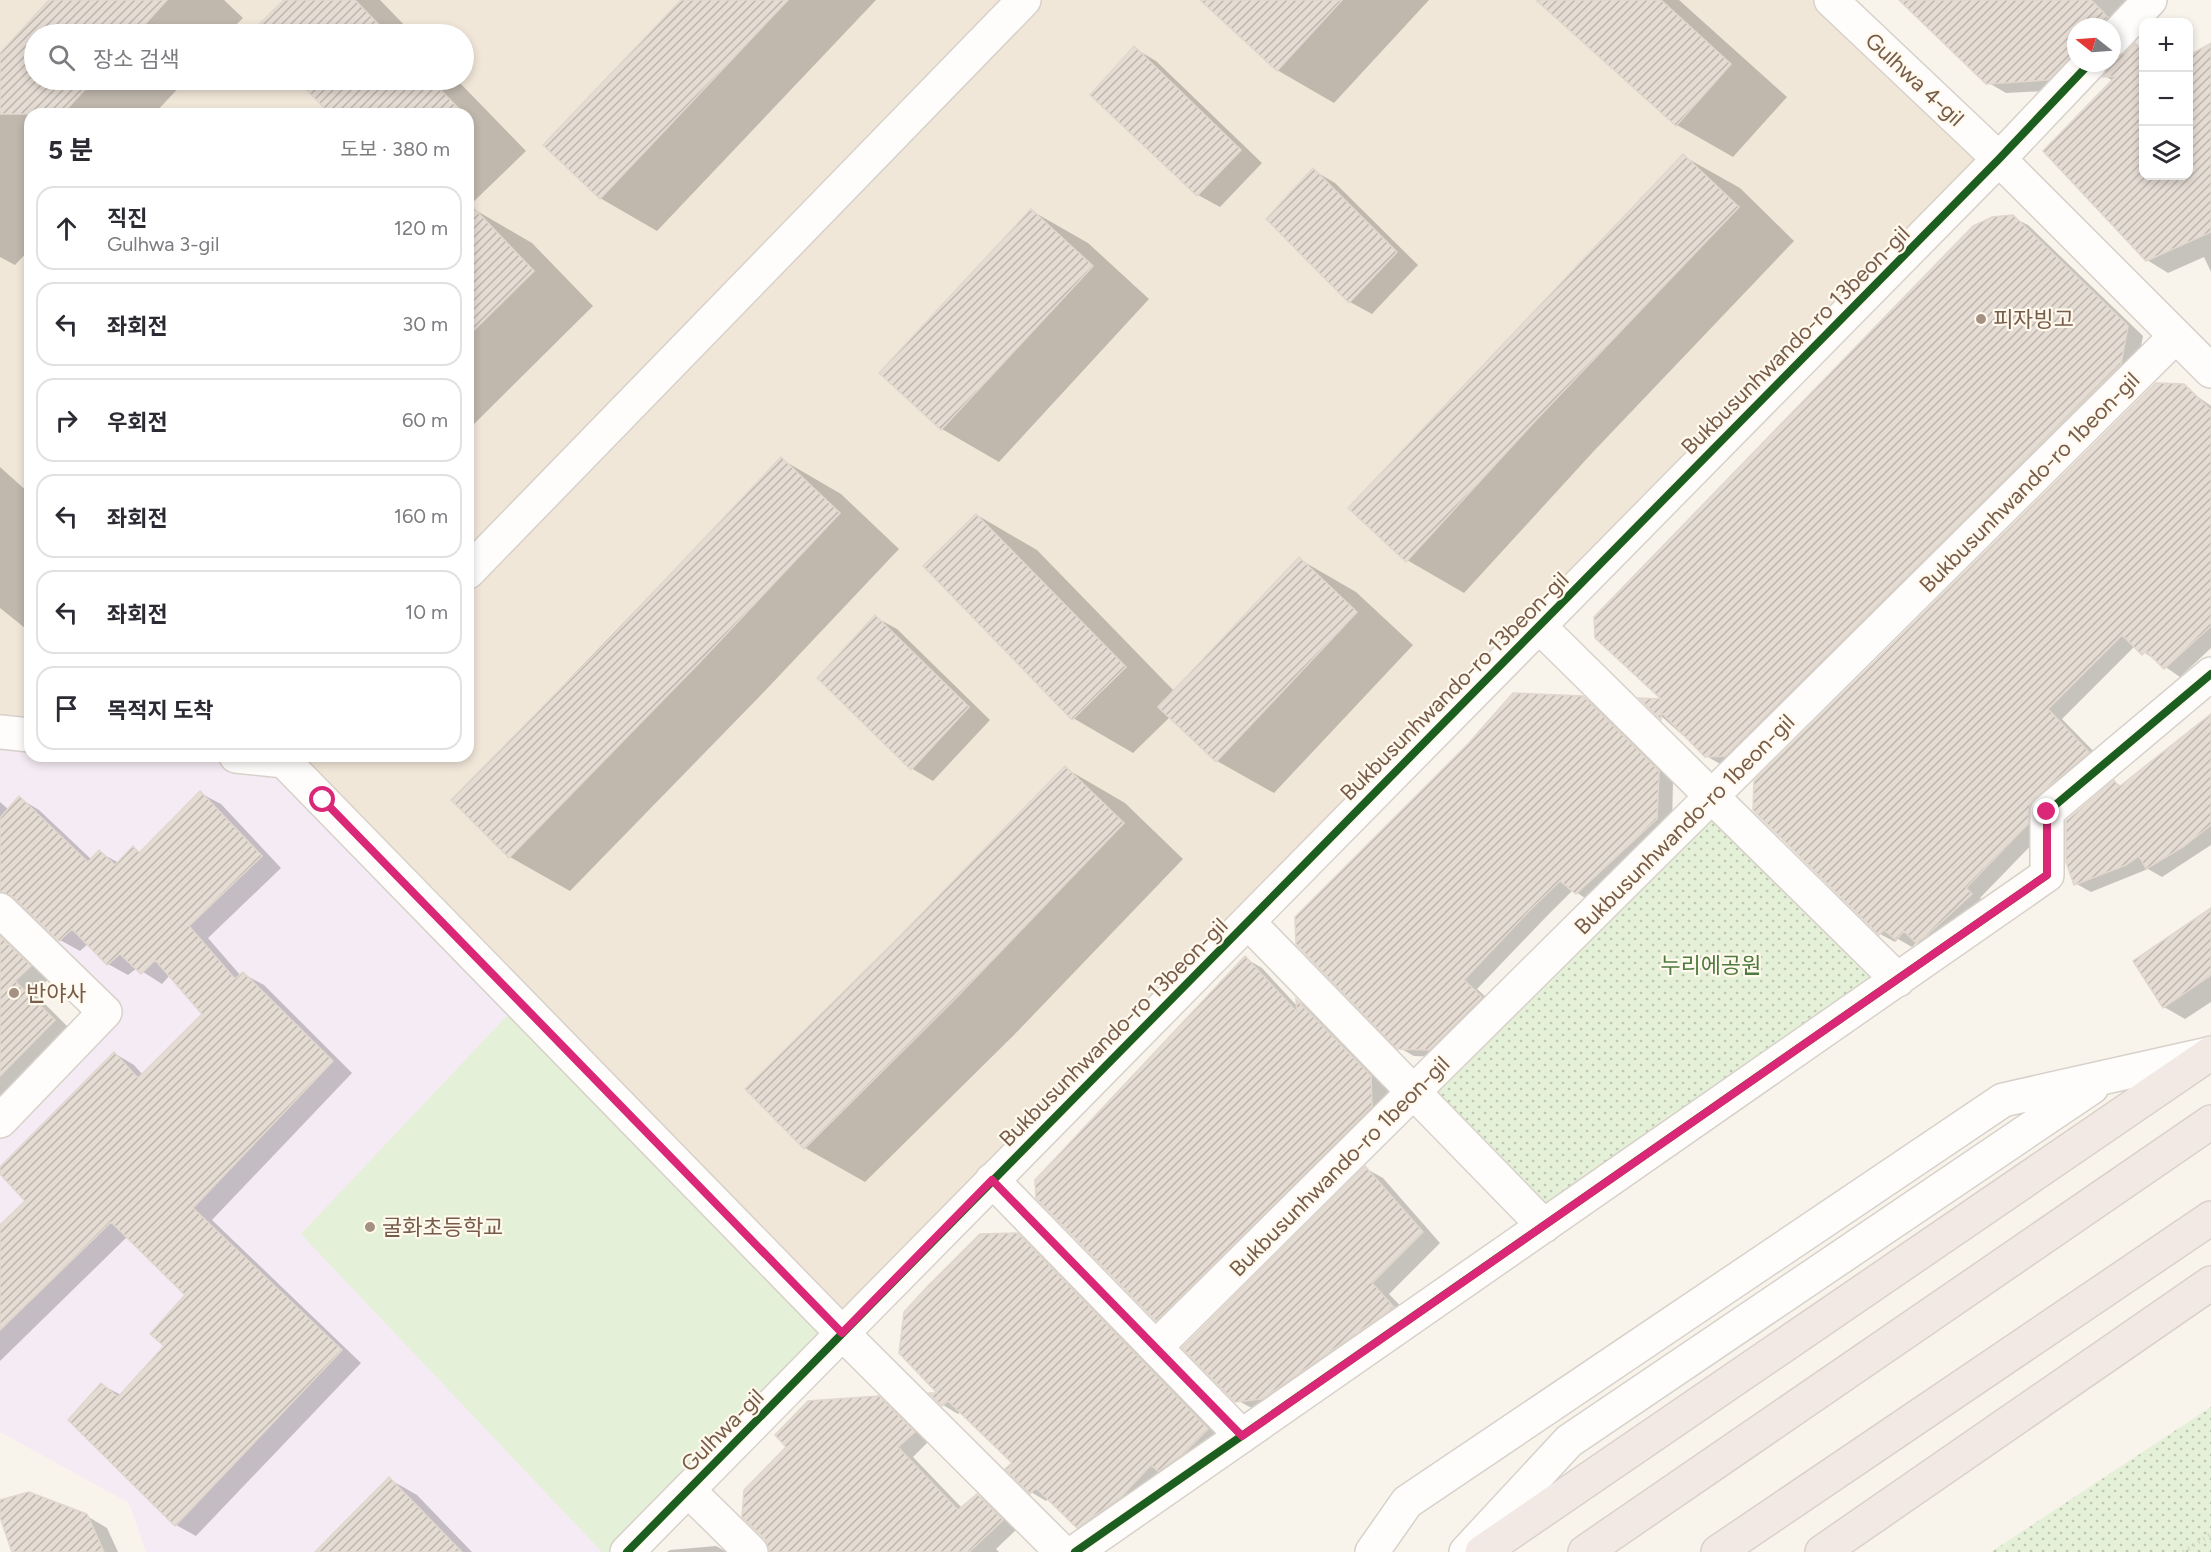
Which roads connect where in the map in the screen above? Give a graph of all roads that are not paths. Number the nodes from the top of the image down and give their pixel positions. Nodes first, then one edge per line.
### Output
1 (1024, 0) edge
2 (1831, 0) edge
3 (2150, 0) edge
4 (2121, 31) edge
5 (2081, 72) edge
6 (1999, 159) junction
7 (2176, 336) junction
8 (2211, 371) edge
9 (474, 566) edge
10 (1539, 626) junction
11 (2211, 674) edge
12 (0, 732) edge
13 (24, 734) edge
14 (291, 762) edge
15 (1712, 796) junction
16 (0, 910) edge
17 (1248, 922) junction
18 (1898, 980) junction
19 (2210, 1054) edge
20 (2108, 1076) junction
21 (1413, 1092) junction
22 (0, 1122) edge
23 (2211, 1122) edge
24 (992, 1180) junction
25 (2211, 1218) edge
26 (1544, 1226) junction
27 (2211, 1283) edge
28 (842, 1333) junction
29 (1156, 1346) junction
30 (1242, 1436) junction
31 (688, 1490) junction
32 (627, 1552) edge
33 (751, 1552) edge
34 (1062, 1552) edge
35 (1075, 1552) edge
36 (1372, 1552) edge
37 (1466, 1552) edge
38 (1482, 1552) edge
39 (1585, 1552) edge
40 (1718, 1552) edge
41 (1822, 1552) edge

1 - 9 street
2 - 6 street, Gulhwa 4-gil
3 - 4 street
5 - 6 street, Bukbusunhwando-ro 13beon-gil
6 - 7 street, Gulhwa 4-gil
6 - 10 street, Bukbusunhwando-ro 13beon-gil
7 - 8 street
7 - 15 street, Bukbusunhwando-ro 1beon-gil
10 - 15 street
10 - 17 street, Bukbusunhwando-ro 13beon-gil
11 - 18 street
12 - 13 street
14 - 28 street
15 - 18 street
15 - 21 street, Bukbusunhwando-ro 1beon-gil
16 - 22 street
17 - 21 street
17 - 24 street, Bukbusunhwando-ro 13beon-gil
18 - 26 street
19 - 20 street
19 - 38 highway
20 - 36 street
20 - 37 street
21 - 26 street
21 - 29 street, Bukbusunhwando-ro 1beon-gil
23 - 39 highway
24 - 28 street, Bukbusunhwando-ro 13beon-gil
24 - 29 street
25 - 40 highway
26 - 30 street
27 - 41 highway
28 - 31 street, Gulhwa-gil
28 - 34 street
29 - 30 street
30 - 35 street
31 - 32 street, Gulhwa-gil
31 - 33 street

